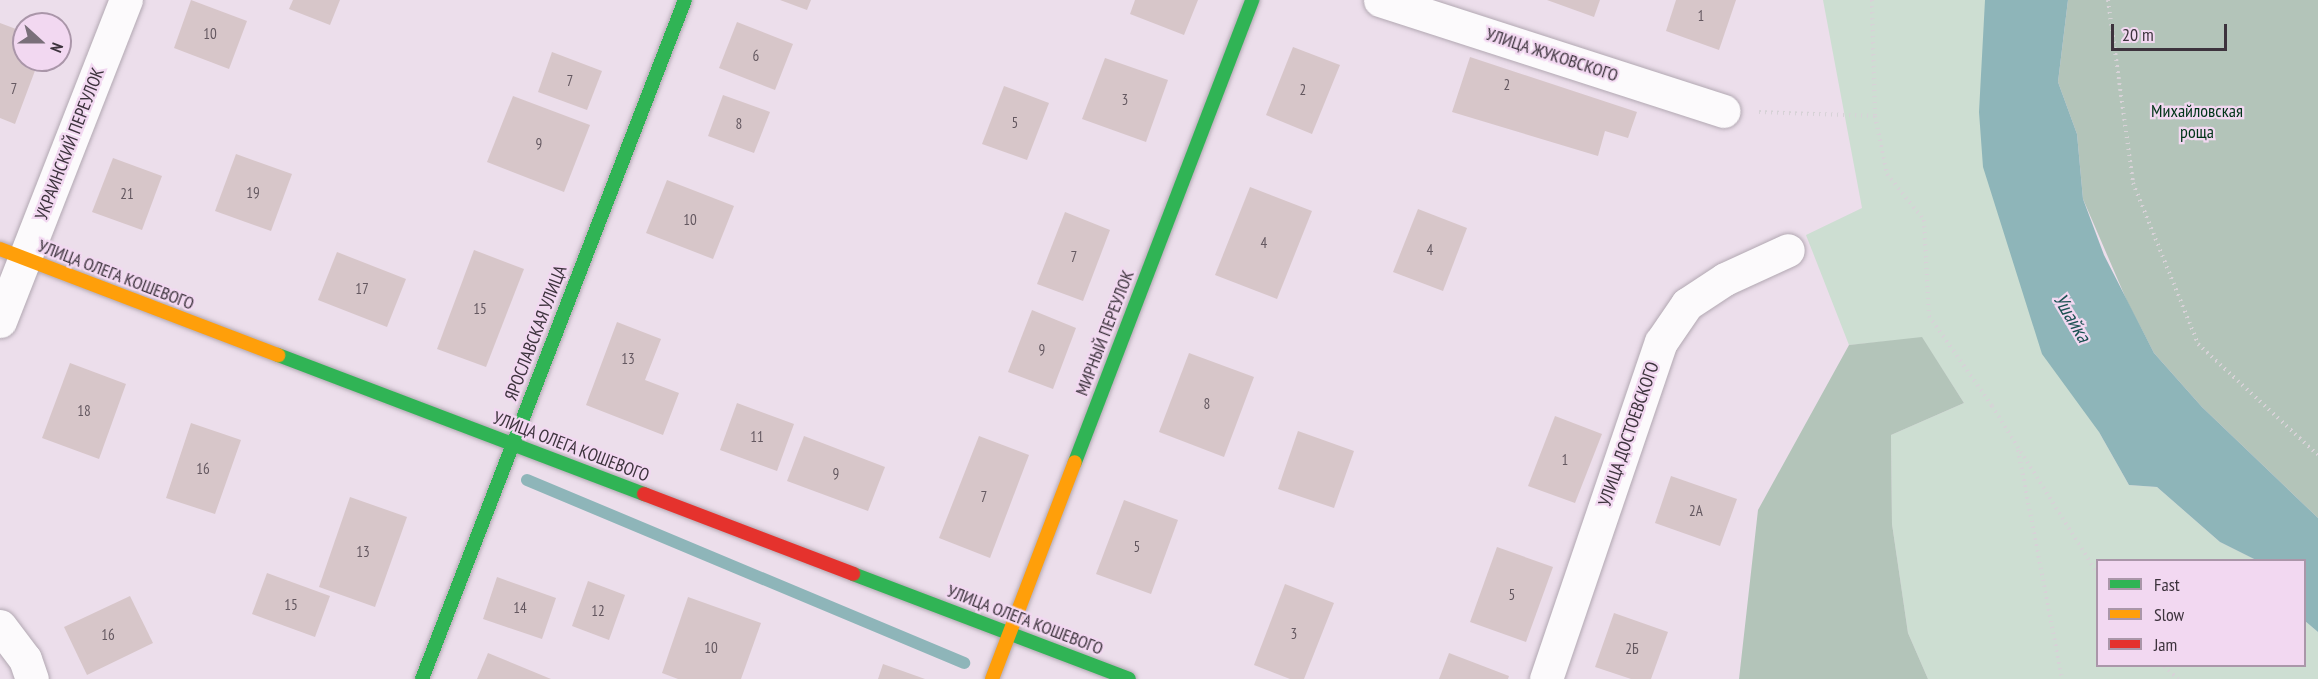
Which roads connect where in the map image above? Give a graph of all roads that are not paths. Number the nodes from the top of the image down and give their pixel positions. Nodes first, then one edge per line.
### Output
1 (126, 0) edge
2 (685, 0) edge
3 (1252, 0) edge
4 (1380, 0) edge
5 (1724, 111) road end
6 (1788, 250) dead end
7 (13, 254) edge
8 (0, 321) edge
9 (512, 444) junction
10 (0, 626) edge
11 (1009, 632) junction
12 (32, 679) edge
13 (422, 679) edge
14 (992, 679) edge
15 (1128, 679) edge
16 (1546, 679) edge

1 - 7 street, УКРАИНСКИЙ ПЕРЕУЛОК
2 - 9 street, ЯРОСЛАВСКАЯ УЛИЦА
3 - 11 street, МИРНЫЙ ПЕРЕУЛОК
4 - 5 street, УЛИЦА ЖУКОВСКОГО
6 - 16 street, УЛИЦА ДОСТОЕВСКОГО
7 - 8 street, УКРАИНСКИЙ ПЕРЕУЛОК
7 - 9 street, УЛИЦА ОЛЕГА КОШЕВОГО
9 - 11 street, УЛИЦА ОЛЕГА КОШЕВОГО
9 - 13 street, ЯРОСЛАВСКАЯ УЛИЦА
10 - 12 street
11 - 14 street, МИРНЫЙ ПЕРЕУЛОК
11 - 15 street, УЛИЦА ОЛЕГА КОШЕВОГО

